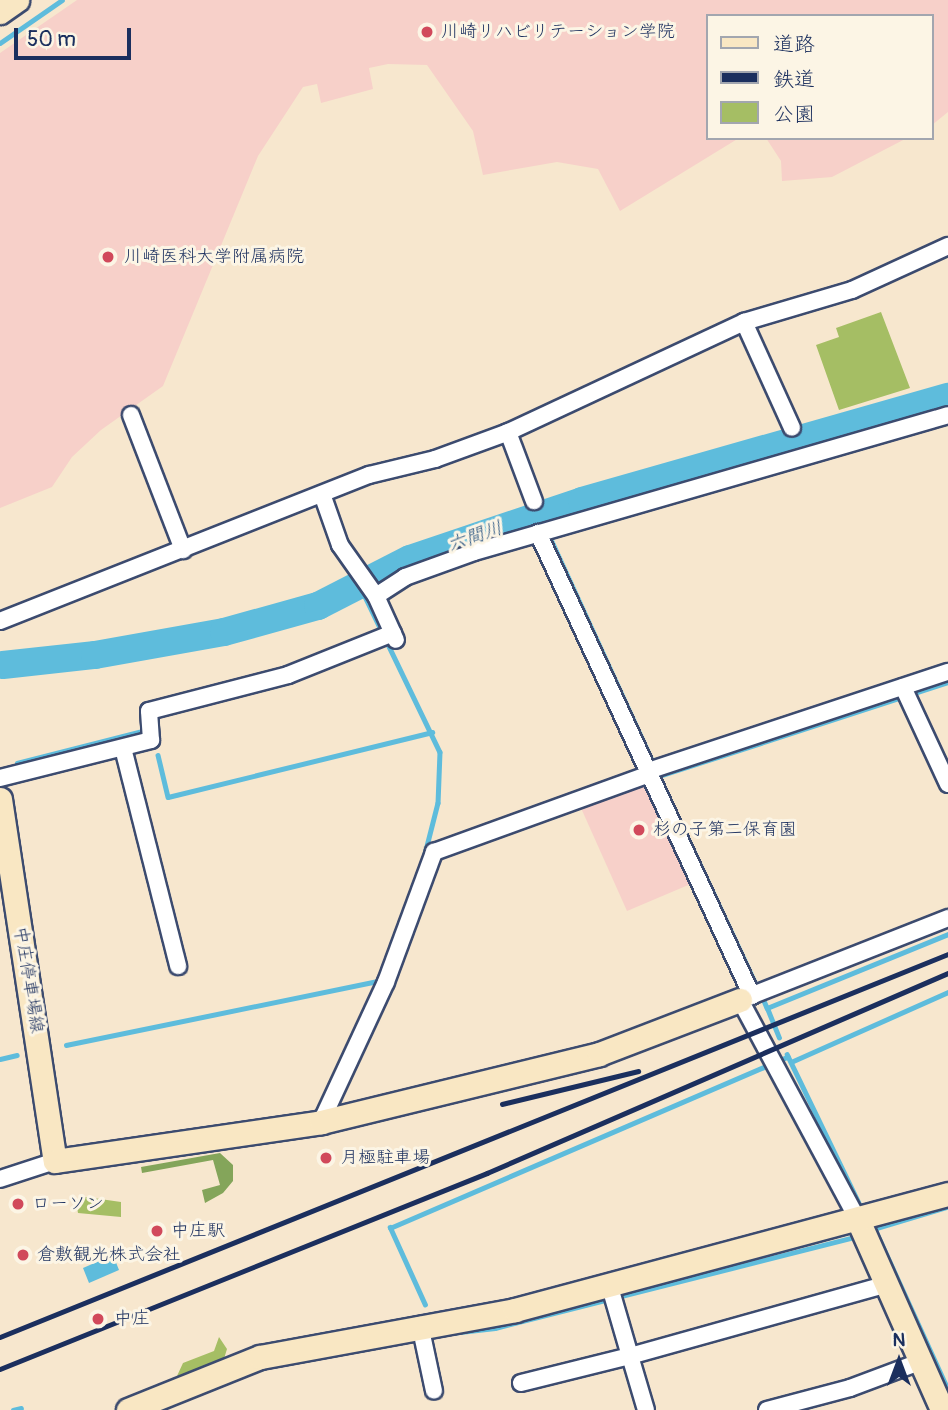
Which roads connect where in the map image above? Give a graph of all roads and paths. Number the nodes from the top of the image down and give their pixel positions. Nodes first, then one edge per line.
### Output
1 (17, 0) edge
2 (0, 12) edge
3 (948, 246) edge
4 (744, 322) junction
5 (131, 415) dead end
6 (948, 415) edge
7 (792, 428) dead end
8 (508, 432) junction
9 (322, 494) junction
10 (534, 502) dead end
11 (543, 531) junction
12 (183, 550) junction
13 (375, 594) junction
14 (0, 621) edge
15 (948, 673) edge
16 (905, 692) junction
17 (123, 748) junction
18 (652, 773) junction
19 (0, 778) edge
20 (948, 784) edge
21 (0, 799) edge
22 (948, 918) edge
23 (178, 966) dead end
24 (753, 995) junction
25 (321, 1122) junction
26 (55, 1161) junction
27 (0, 1179) edge
28 (948, 1194) edge
29 (865, 1225) junction
30 (887, 1284) junction
31 (613, 1295) junction
32 (420, 1325) junction
33 (630, 1356) junction
34 (922, 1361) junction
35 (521, 1383) dead end
36 (434, 1391) dead end
37 (944, 1405) edge
38 (128, 1410) edge
39 (646, 1410) edge
40 (766, 1410) edge

1 - 2 street
3 - 4 street
4 - 7 street
4 - 8 street
5 - 12 street
6 - 11 street
8 - 9 street
8 - 10 street
9 - 12 street
9 - 13 street
11 - 13 street
11 - 18 street
12 - 14 street
13 - 17 street
15 - 16 street
16 - 18 street
16 - 20 street
17 - 19 street
17 - 23 street
18 - 24 street
18 - 25 street
21 - 26 street, 中庄停車場線
22 - 24 street
24 - 25 street
24 - 29 street
25 - 26 street
26 - 27 street
28 - 29 street
29 - 30 street
29 - 31 street
30 - 33 street
30 - 34 street
31 - 32 street
31 - 33 street
32 - 36 street
32 - 38 street
33 - 35 street
33 - 39 street
34 - 37 street
34 - 40 street

